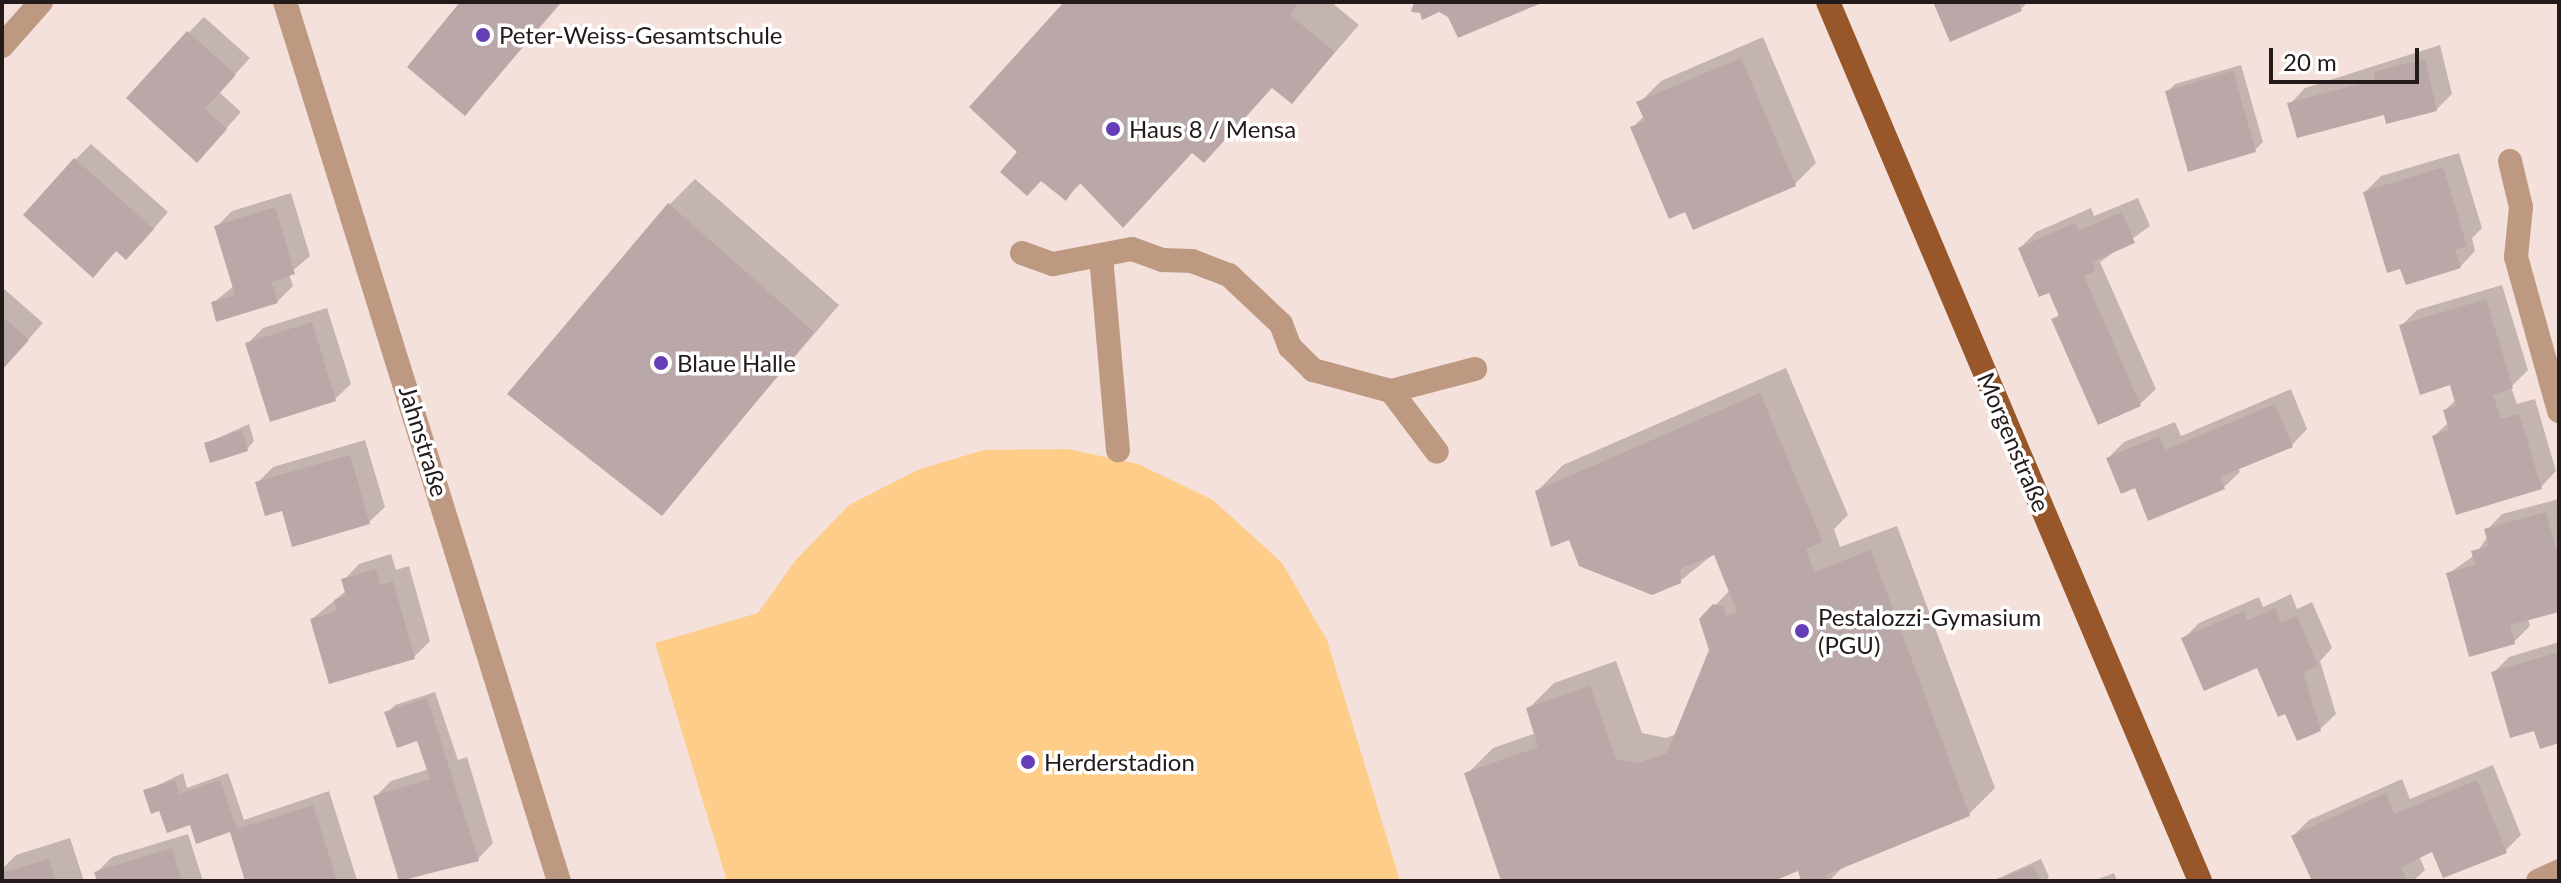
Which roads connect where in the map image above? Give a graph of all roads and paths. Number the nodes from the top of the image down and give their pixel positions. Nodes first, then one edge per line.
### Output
1 (41, 2) edge
2 (285, 2) edge
3 (1828, 2) edge
4 (2, 46) edge
5 (2510, 161) dead end
6 (1022, 253) dead end
7 (1101, 256) junction
8 (1475, 369) dead end
9 (1391, 391) junction
10 (2559, 411) edge
11 (1118, 450) dead end
12 (1437, 452) dead end
13 (2559, 871) edge
14 (559, 881) edge
15 (2200, 881) edge
16 (2538, 881) edge

1 - 4 street
2 - 14 street, Jahnstraße
3 - 15 main road, Morgenstraße
5 - 10 street
6 - 7 street
7 - 9 street
7 - 11 street
8 - 9 street
9 - 12 street
13 - 16 street

